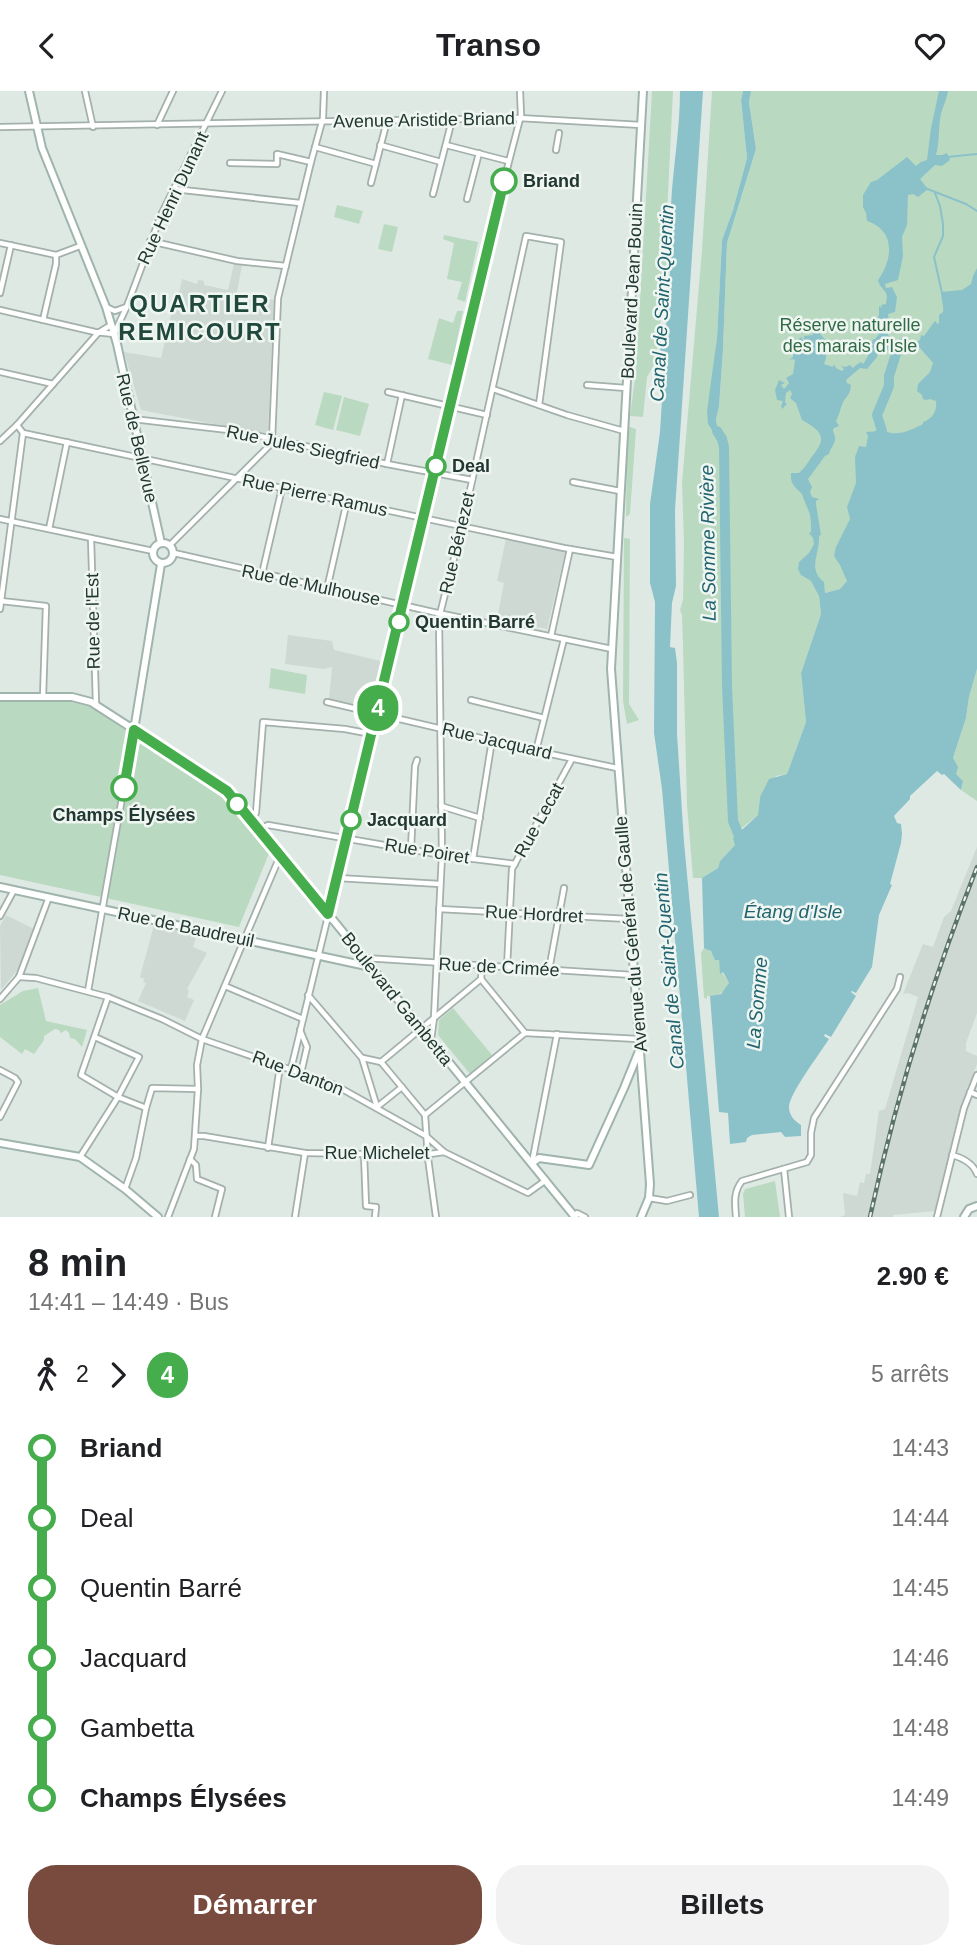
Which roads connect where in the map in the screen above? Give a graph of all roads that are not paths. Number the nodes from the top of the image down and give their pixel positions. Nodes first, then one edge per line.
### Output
1 (29, 91) edge
2 (85, 91) edge
3 (173, 91) edge
4 (222, 91) edge
5 (324, 91) edge
6 (520, 91) edge
7 (643, 91) edge
8 (519, 118) junction
9 (452, 120) junction
10 (387, 121) junction
11 (322, 122) junction
12 (206, 124) junction
13 (157, 125) junction
14 (641, 125) junction
15 (0, 127) edge
16 (37, 127) junction
17 (93, 127) junction
18 (559, 133) dead end
19 (380, 145) junction
20 (446, 145) junction
21 (315, 147) junction
22 (556, 150) dead end
23 (479, 153) junction
24 (508, 161) junction
25 (311, 162) junction
26 (441, 162) junction
27 (230, 163) dead end
28 (376, 164) junction
29 (372, 183) dead end
30 (174, 189) junction
31 (433, 194) dead end
32 (467, 199) dead end
33 (300, 203) junction
34 (150, 241) junction
35 (0, 243) edge
36 (11, 246) junction
37 (80, 246) junction
38 (56, 255) junction
39 (286, 267) junction
40 (0, 293) edge
41 (106, 306) junction
42 (127, 306) junction
43 (0, 310) edge
44 (43, 320) junction
45 (111, 325) junction
46 (98, 333) junction
47 (114, 334) junction
48 (0, 372) edge
49 (53, 384) junction
50 (587, 385) dead end
51 (626, 388) junction
52 (493, 389) junction
53 (388, 392) dead end
54 (402, 395) junction
55 (539, 405) junction
56 (450, 407) junction
57 (487, 415) junction
58 (133, 419) junction
59 (17, 425) junction
60 (624, 431) junction
61 (23, 433) junction
62 (272, 440) junction
63 (0, 441) edge
64 (67, 442) junction
65 (142, 458) junction
66 (387, 464) junction
67 (435, 474) junction
68 (237, 478) junction
69 (472, 480) junction
70 (573, 482) dead end
71 (282, 488) junction
72 (621, 491) junction
73 (347, 501) junction
74 (424, 518) junction
75 (0, 519) edge
76 (12, 521) junction
77 (462, 526) junction
78 (49, 529) junction
79 (91, 538) junction
80 (161, 543) junction
81 (170, 545) junction
82 (570, 549) junction
83 (153, 551) junction
84 (174, 553) junction
85 (0, 556) edge
86 (7, 557) junction
87 (617, 557) junction
88 (160, 563) junction
89 (262, 574) junction
90 (327, 589) junction
91 (1, 601) edge
92 (403, 605) junction
93 (0, 608) edge
94 (440, 614) junction
95 (551, 636) junction
96 (564, 639) junction
97 (612, 649) junction
98 (0, 697) edge
99 (43, 697) junction
100 (471, 699) dead end
101 (327, 702) dead end
102 (96, 705) junction
103 (377, 713) junction
104 (544, 718) junction
105 (440, 728) junction
106 (134, 730) junction
107 (371, 734) junction
108 (492, 740) junction
109 (536, 751) junction
110 (572, 759) junction
111 (418, 760) dead end
112 (617, 768) junction
113 (440, 806) junction
114 (480, 818) junction
115 (250, 819) junction
116 (259, 829) junction
117 (346, 838) junction
118 (411, 849) junction
119 (442, 855) junction
120 (280, 856) junction
121 (473, 859) junction
122 (514, 864) junction
123 (338, 878) junction
124 (440, 884) junction
125 (0, 887) edge
126 (564, 888) dead end
127 (14, 890) junction
128 (49, 897) junction
129 (103, 909) junction
130 (439, 909) junction
131 (510, 912) junction
132 (328, 914) junction
133 (559, 915) junction
134 (0, 916) edge
135 (629, 919) junction
136 (244, 940) junction
137 (354, 947) junction
138 (318, 956) junction
139 (364, 958) junction
140 (345, 961) junction
141 (436, 963) junction
142 (372, 967) junction
143 (482, 967) junction
144 (507, 967) junction
145 (549, 970) junction
146 (633, 975) junction
147 (19, 977) junction
148 (900, 977) dead end
149 (481, 979) junction
150 (225, 986) junction
151 (88, 991) junction
152 (308, 995) junction
153 (1, 997) edge
154 (108, 997) junction
155 (434, 1018) junction
156 (303, 1019) junction
157 (421, 1028) junction
158 (300, 1029) junction
159 (525, 1033) junction
160 (557, 1034) junction
161 (95, 1037) junction
162 (202, 1039) junction
163 (638, 1039) junction
164 (431, 1040) junction
165 (639, 1051) junction
166 (362, 1058) junction
167 (381, 1062) junction
168 (281, 1066) junction
169 (291, 1069) junction
170 (0, 1070) edge
171 (301, 1073) junction
172 (977, 1075) edge
173 (466, 1082) junction
174 (402, 1087) junction
175 (643, 1087) junction
176 (624, 1088) junction
177 (198, 1089) junction
178 (970, 1092) junction
179 (977, 1094) edge
180 (118, 1097) junction
181 (377, 1107) junction
182 (146, 1108) junction
183 (425, 1115) junction
184 (0, 1118) edge
185 (196, 1136) junction
186 (426, 1136) junction
187 (0, 1143) edge
188 (268, 1148) junction
189 (444, 1152) junction
190 (304, 1153) junction
191 (364, 1154) junction
192 (428, 1154) junction
193 (952, 1155) junction
194 (80, 1157) junction
195 (190, 1159) junction
196 (532, 1163) junction
197 (783, 1168) junction
198 (976, 1169) edge
199 (546, 1180) junction
200 (125, 1189) junction
201 (690, 1195) dead end
202 (649, 1198) junction
203 (977, 1206) edge
204 (573, 1213) edge
205 (159, 1217) edge
206 (167, 1217) edge
207 (215, 1217) edge
208 (295, 1217) edge
209 (375, 1217) edge
210 (436, 1217) edge
211 (585, 1217) edge
212 (641, 1217) edge
213 (736, 1217) edge
214 (789, 1217) edge
215 (937, 1217) edge
216 (964, 1217) edge

1 - 16 street, Rue de Bellevue
2 - 17 street
3 - 13 street
4 - 12 street, Rue Henri Dunant
5 - 11 street
6 - 8 street
7 - 14 street, Boulevard Jean Bouin
8 - 9 street, Avenue Aristide Briand
8 - 14 street, Avenue Aristide Briand
8 - 24 street
9 - 10 street, Avenue Aristide Briand
9 - 20 street
10 - 11 street, Avenue Aristide Briand
10 - 19 street
11 - 12 street, Avenue Aristide Briand
11 - 21 street
12 - 13 street, Avenue Aristide Briand
12 - 30 street, Rue Henri Dunant
13 - 17 street, Avenue Aristide Briand
14 - 51 street, Boulevard Jean Bouin
15 - 16 street, Avenue Aristide Briand
16 - 17 street, Avenue Aristide Briand
16 - 37 street, Rue de Bellevue
18 - 22 street
19 - 26 street
19 - 28 street
20 - 23 street
20 - 26 street
21 - 25 street
21 - 28 street
23 - 24 street
23 - 32 street
24 - 56 street
25 - 27 street
25 - 33 street
26 - 31 street
28 - 29 street
30 - 33 street
30 - 34 street, Rue Henri Dunant
33 - 39 street
34 - 39 street
34 - 42 street, Rue Henri Dunant
35 - 36 street
36 - 38 street
36 - 40 street
37 - 38 street
37 - 41 street, Rue de Bellevue
38 - 44 street
39 - 62 street
41 - 42 street
41 - 45 street, Rue de Bellevue
42 - 47 street, Rue Henri Dunant
43 - 44 street
44 - 46 street
45 - 46 street
45 - 47 street, Rue de Bellevue
46 - 47 street
46 - 49 street
47 - 58 street, Rue de Bellevue
48 - 49 street
49 - 59 street
50 - 51 street
51 - 60 street, Boulevard Jean Bouin
52 - 55 street
52 - 55 street, Rue Bénezet
52 - 57 street, Rue Bénezet
53 - 54 street
54 - 56 street
54 - 66 street
55 - 60 street
56 - 57 street
56 - 67 street
57 - 69 street, Rue Bénezet
58 - 62 street, Rue Jules Siegfried
58 - 65 street, Rue de Bellevue
59 - 61 street
59 - 63 street
60 - 72 street, Boulevard Jean Bouin
61 - 64 street, Rue Pierre Ramus
61 - 76 street
62 - 66 street, Rue Jules Siegfried
62 - 68 street
64 - 65 street, Rue Pierre Ramus
64 - 78 street
65 - 68 street, Rue Pierre Ramus
65 - 80 street, Rue de Bellevue
66 - 67 street, Rue Jules Siegfried
67 - 69 street, Rue Jules Siegfried
67 - 74 street
68 - 71 street, Rue Pierre Ramus
68 - 81 street
69 - 77 street, Rue Bénezet
70 - 72 street
71 - 73 street, Rue Pierre Ramus
71 - 89 street
72 - 87 street, Boulevard Jean Bouin
73 - 74 street, Rue Pierre Ramus
73 - 90 street
74 - 77 street, Rue Pierre Ramus
74 - 92 street
75 - 76 street
76 - 78 street
76 - 86 street
77 - 82 street, Rue Pierre Ramus
77 - 94 street, Rue Bénezet
78 - 79 street
79 - 83 street
79 - 102 street, Rue de l'Est
80 - 81 street
80 - 83 street
81 - 84 street
82 - 87 street, Rue Pierre Ramus
82 - 95 street
83 - 88 street
84 - 88 street
84 - 89 street, Rue de Mulhouse
85 - 86 street
86 - 91 street
87 - 97 street, Boulevard Jean Bouin
88 - 106 street
89 - 90 street, Rue de Mulhouse
90 - 92 street, Rue de Mulhouse
91 - 93 street
91 - 99 street
92 - 94 street, Rue de Mulhouse
92 - 103 street
94 - 95 street, Rue de Mulhouse
94 - 105 street, Rue Bénezet
95 - 96 street, Rue de Mulhouse
96 - 97 street, Rue de Mulhouse
96 - 104 street
97 - 112 street, Avenue du Général de Gaulle
98 - 99 street, Boulevard Gambetta
99 - 102 street, Boulevard Gambetta
100 - 104 street
101 - 103 street, Rue Jacquard
102 - 106 street, Boulevard Gambetta
103 - 105 street, Rue Jacquard
103 - 107 street
104 - 109 street
105 - 108 street, Rue Jacquard
105 - 113 street, Rue Bénezet
106 - 115 street, Boulevard Gambetta
106 - 129 street
107 - 115 street
107 - 117 street
108 - 109 street, Rue Jacquard
108 - 114 street
109 - 110 street, Rue Jacquard
110 - 112 street, Rue Jacquard
110 - 122 street, Rue Lecat
111 - 118 street
112 - 135 street, Avenue du Général de Gaulle
113 - 114 street
113 - 119 street, Rue Bénezet
114 - 121 street
115 - 116 street, Boulevard Gambetta
116 - 117 street, Rue Poiret
116 - 120 street, Boulevard Gambetta
117 - 118 street, Rue Poiret
117 - 123 street
118 - 119 street, Rue Poiret
119 - 121 street, Rue Poiret
119 - 124 street, Rue Bénezet
120 - 132 street, Boulevard Gambetta
120 - 136 street
121 - 122 street, Rue Poiret
122 - 131 street, Rue Lecat
123 - 124 street
123 - 132 street
124 - 130 street, Rue Bénezet
125 - 127 street, Rue de Baudreuil
126 - 133 street
127 - 128 street, Rue de Baudreuil
127 - 134 street
128 - 129 street, Rue de Baudreuil
128 - 147 street
129 - 136 street, Rue de Baudreuil
129 - 151 street
130 - 131 street, Rue Hordret
130 - 141 street, Rue Bénezet
131 - 133 street, Rue Hordret
131 - 144 street, Rue Lecat
132 - 137 street, Boulevard Gambetta
132 - 138 street
133 - 135 street, Rue Hordret
133 - 145 street
135 - 146 street, Avenue du Général de Gaulle
136 - 138 street, Rue de Baudreuil
136 - 150 street
137 - 139 street, Boulevard Gambetta
137 - 140 street
138 - 140 street, Rue de Baudreuil
138 - 152 street
139 - 141 street, Rue de Crimée
139 - 142 street, Boulevard Gambetta
140 - 142 street, Rue de Baudreuil
141 - 143 street, Rue de Crimée
141 - 155 street, Rue Bénezet
142 - 157 street, Boulevard Gambetta
143 - 144 street, Rue de Crimée
143 - 149 street
144 - 145 street, Rue de Crimée
145 - 146 street, Rue de Crimée
146 - 163 street, Avenue du Général de Gaulle
147 - 151 street, Rue Danton
147 - 153 street
148 - 197 street
149 - 155 street
149 - 159 street
150 - 156 street
150 - 162 street
151 - 154 street, Rue Danton
152 - 156 street
152 - 166 street
154 - 161 street
154 - 162 street, Rue Danton
155 - 157 street
155 - 164 street, Rue Bénezet
156 - 158 street
157 - 164 street, Boulevard Gambetta
157 - 167 street
158 - 169 street
158 - 171 street
159 - 160 street
159 - 173 street
160 - 163 street
160 - 196 street
161 - 180 street
161 - 180 street
162 - 168 street, Rue Danton
162 - 177 street
163 - 165 street, Avenue du Général de Gaulle
164 - 173 street, Boulevard Gambetta
165 - 175 street, Avenue du Général de Gaulle
165 - 176 street
166 - 167 street
166 - 181 street
167 - 174 street
168 - 169 street, Rue Danton
168 - 188 street
169 - 171 street, Rue Danton
170 - 184 street
171 - 181 street, Rue Danton
172 - 178 street
173 - 183 street
173 - 196 street, Boulevard Gambetta
174 - 181 street
174 - 183 street
175 - 176 street
175 - 202 street, Avenue du Général de Gaulle
176 - 196 street
177 - 182 street
177 - 185 street
178 - 179 street
178 - 193 street
180 - 182 street
180 - 194 street
181 - 186 street, Rue Danton
182 - 200 street
183 - 186 street
185 - 188 street, Rue Michelet
185 - 195 street
186 - 189 street, Rue Danton
186 - 192 street
187 - 194 street
188 - 190 street, Rue Michelet
189 - 192 street, Rue Michelet
189 - 199 street, Rue Michelet
190 - 191 street, Rue Michelet
190 - 208 street
191 - 192 street, Rue Michelet
191 - 209 street
192 - 210 street
193 - 198 street
193 - 215 street
194 - 200 street
195 - 206 street
195 - 207 street
196 - 199 street, Boulevard Gambetta
197 - 213 street
197 - 214 street
199 - 204 street, Boulevard Gambetta
200 - 205 street
201 - 202 street
202 - 212 street, Avenue du Général de Gaulle
203 - 216 street
204 - 211 street

